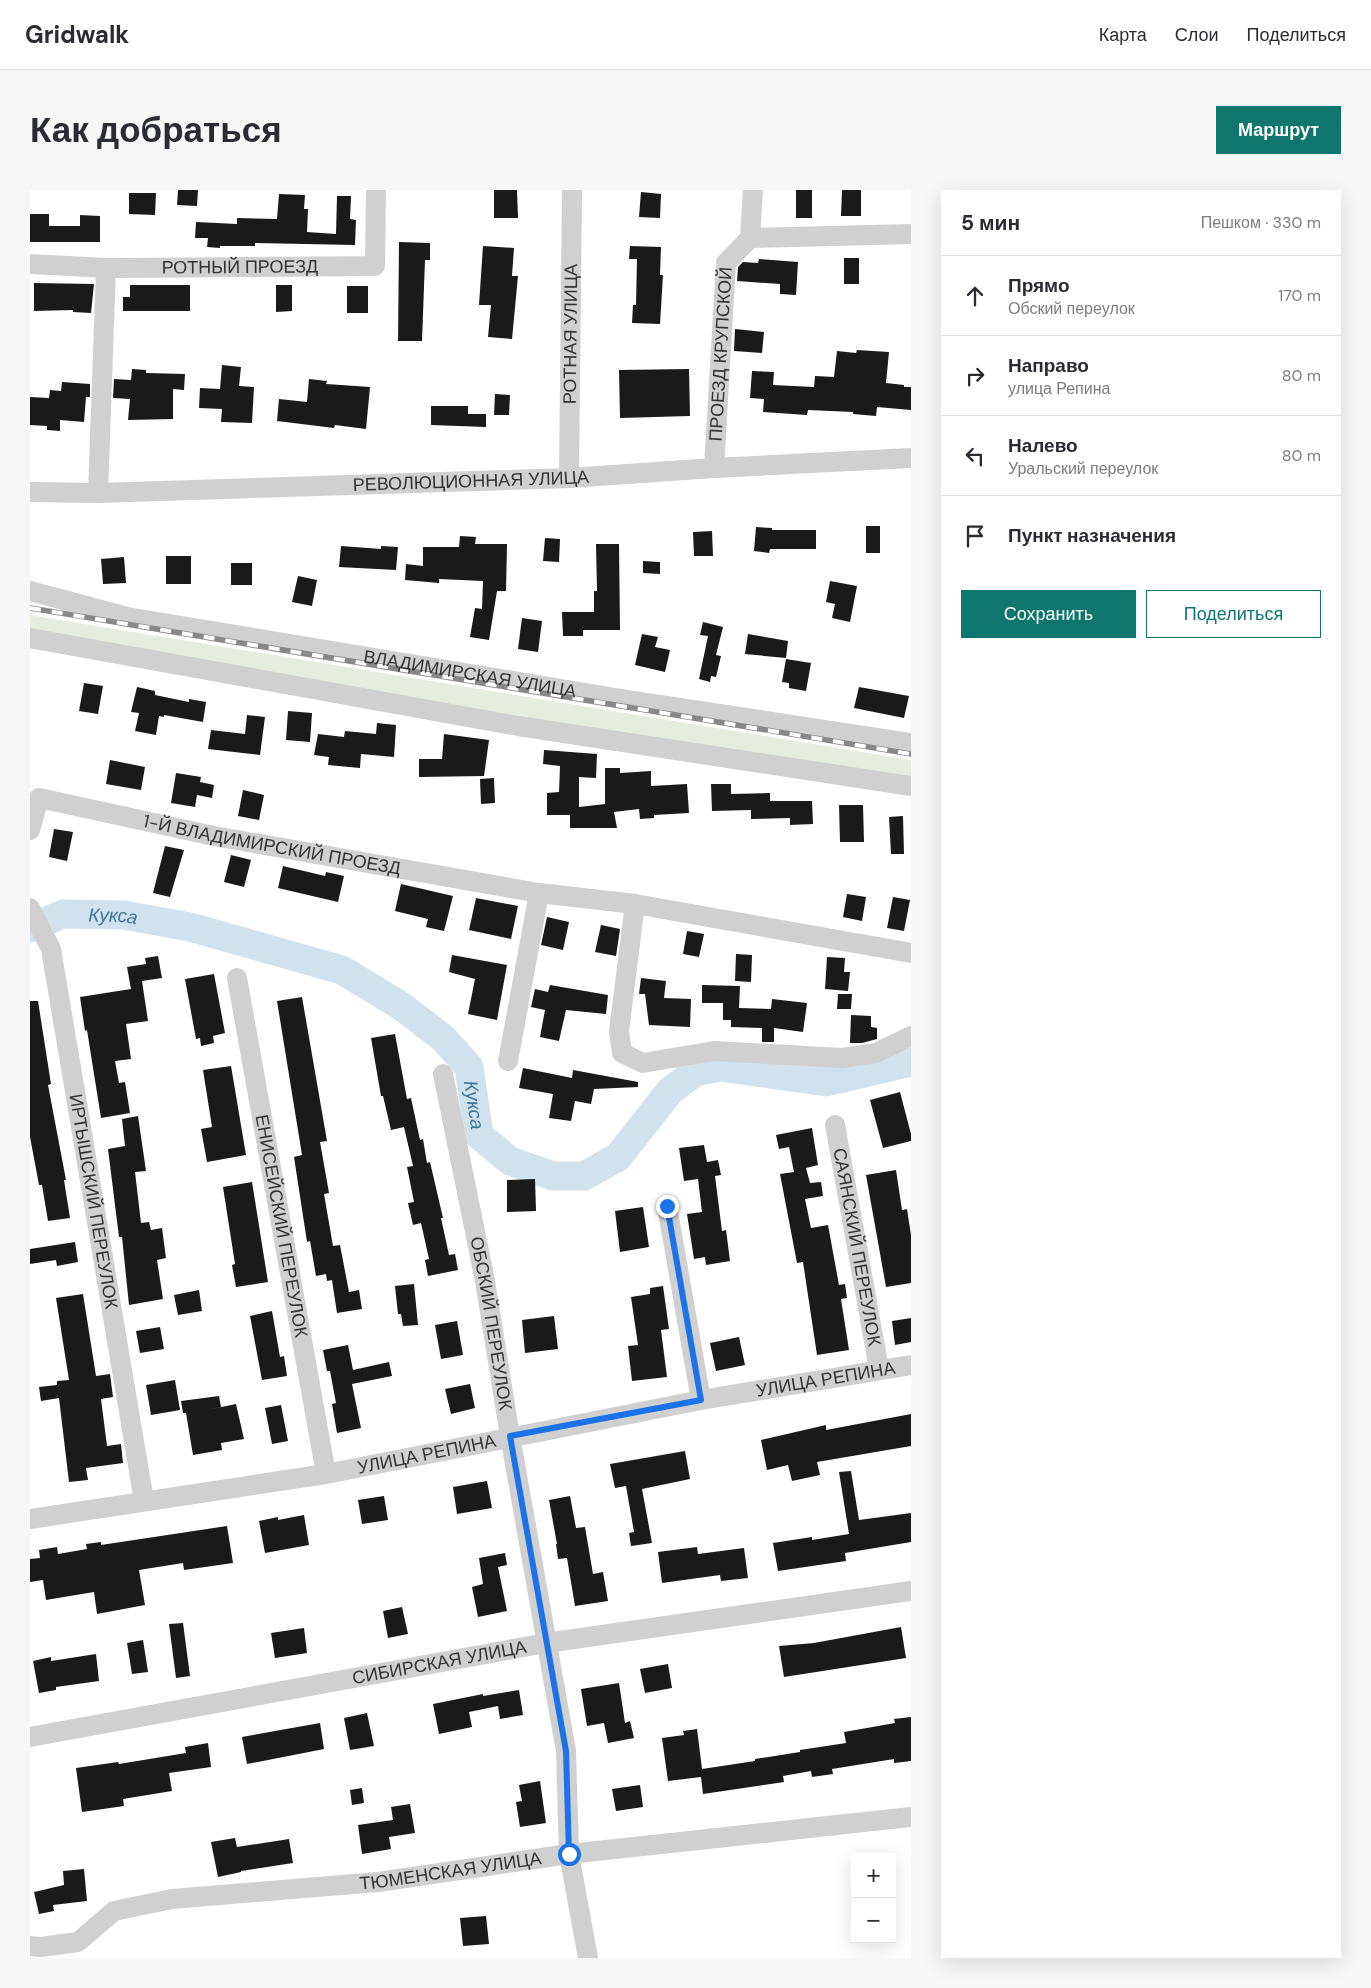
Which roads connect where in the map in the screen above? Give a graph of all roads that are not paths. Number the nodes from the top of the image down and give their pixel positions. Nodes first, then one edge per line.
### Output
1 (376, 190) edge
2 (572, 190) edge
3 (753, 190) edge
4 (911, 234) edge
5 (750, 238) junction
6 (30, 264) edge
7 (106, 268) junction
8 (911, 458) edge
9 (714, 468) junction
10 (569, 478) junction
11 (30, 492) edge
12 (98, 493) junction
13 (30, 591) edge
14 (30, 638) edge
15 (911, 743) edge
16 (911, 786) edge
17 (30, 830) edge
18 (539, 892) junction
19 (635, 904) junction
20 (30, 908) edge
21 (911, 953) edge
22 (237, 978) dead end
23 (911, 1036) edge
24 (508, 1061) dead end
25 (443, 1074) dead end
26 (835, 1125) dead end
27 (667, 1206) dead end
28 (911, 1365) edge
29 (879, 1369) junction
30 (701, 1400) junction
31 (510, 1436) junction
32 (326, 1474) junction
33 (144, 1501) junction
34 (30, 1518) edge
35 (911, 1591) edge
36 (546, 1643) junction
37 (30, 1737) edge
38 (911, 1817) edge
39 (569, 1854) junction
40 (30, 1946) edge
41 (588, 1958) edge

1 - 7 street, РОТНЫЙ ПРОЕЗД
2 - 10 street, РОТНАЯ УЛИЦА
3 - 5 street
4 - 5 street
5 - 9 street, ПРОЕЗД КРУПСКОЙ
6 - 7 street, РОТНЫЙ ПРОЕЗД
7 - 12 street
8 - 9 street, РЕВОЛЮЦИОННАЯ УЛИЦА
9 - 10 street, РЕВОЛЮЦИОННАЯ УЛИЦА
10 - 12 street, РЕВОЛЮЦИОННАЯ УЛИЦА
11 - 12 street, РЕВОЛЮЦИОННАЯ УЛИЦА
13 - 15 street, ВЛАДИМИРСКАЯ УЛИЦА
14 - 16 street
17 - 18 street, 1-Й ВЛАДИМИРСКИЙ ПРОЕЗД
18 - 19 street, 1-Й ВЛАДИМИРСКИЙ ПРОЕЗД
18 - 24 street
19 - 21 street, 1-Й ВЛАДИМИРСКИЙ ПРОЕЗД
19 - 23 street
20 - 33 street, ИРТЫШСКИЙ ПЕРЕУЛОК
22 - 32 street, ЕНИСЕЙСКИЙ ПЕРЕУЛОК
25 - 31 street, ОБСКИЙ ПЕРЕУЛОК
26 - 29 street, САЯНСКИЙ ПЕРЕУЛОК
27 - 30 street
28 - 29 street, УЛИЦА РЕПИНА
29 - 30 street, УЛИЦА РЕПИНА
30 - 31 street, УЛИЦА РЕПИНА
31 - 32 street, УЛИЦА РЕПИНА
31 - 36 street, ОБСКИЙ ПЕРЕУЛОК
32 - 33 street, УЛИЦА РЕПИНА
33 - 34 street, УЛИЦА РЕПИНА
35 - 36 street, СИБИРСКАЯ УЛИЦА
36 - 37 street, СИБИРСКАЯ УЛИЦА
36 - 39 street, ОБСКИЙ ПЕРЕУЛОК
38 - 39 street, ТЮМЕНСКАЯ УЛИЦА
39 - 40 street, ТЮМЕНСКАЯ УЛИЦА
39 - 41 street, ОБСКИЙ ПЕРЕУЛОК

